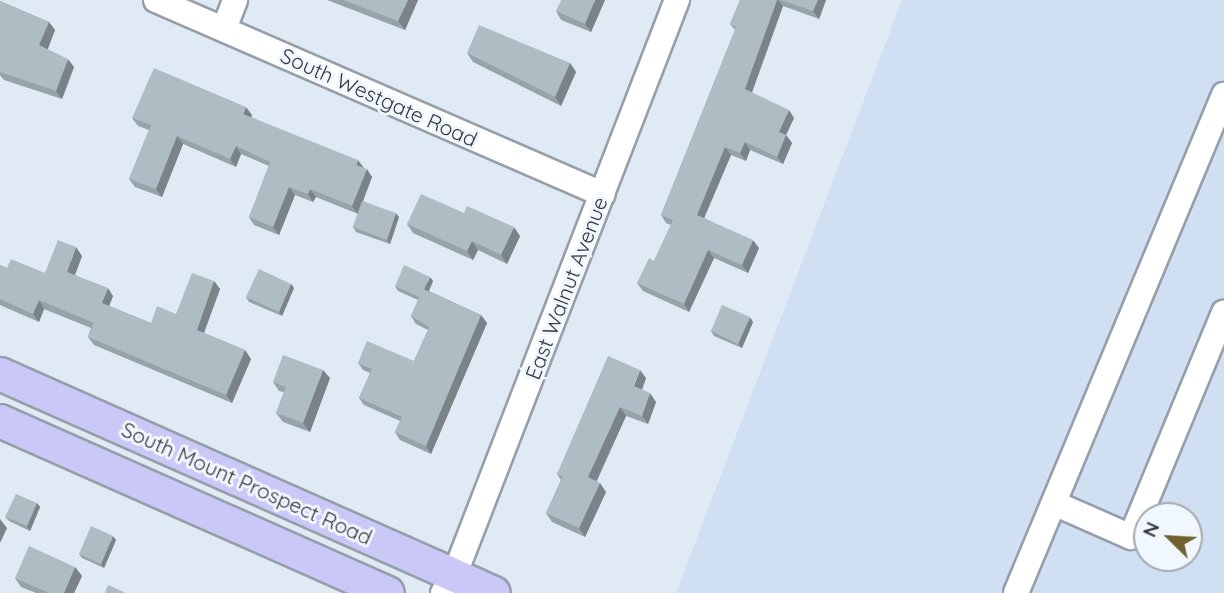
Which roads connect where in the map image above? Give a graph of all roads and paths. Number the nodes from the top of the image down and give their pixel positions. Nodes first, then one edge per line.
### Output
1 (156, 0) edge
2 (235, 0) edge
3 (677, 0) edge
4 (224, 29) junction
5 (1224, 95) edge
6 (603, 194) junction
7 (1224, 313) edge
8 (0, 374) edge
9 (0, 421) edge
10 (1054, 503) junction
11 (449, 585) edge
12 (388, 593) edge
13 (494, 593) edge
14 (1016, 593) edge

1 - 4 street, South Westgate Road
2 - 4 street
3 - 6 street, East Walnut Avenue
4 - 6 street, South Westgate Road
5 - 10 street
6 - 11 street, East Walnut Avenue
7 - 10 street
8 - 11 main road, South Mount Prospect Road
9 - 12 main road, South Mount Prospect Road
10 - 14 street
11 - 13 main road, South Mount Prospect Road

